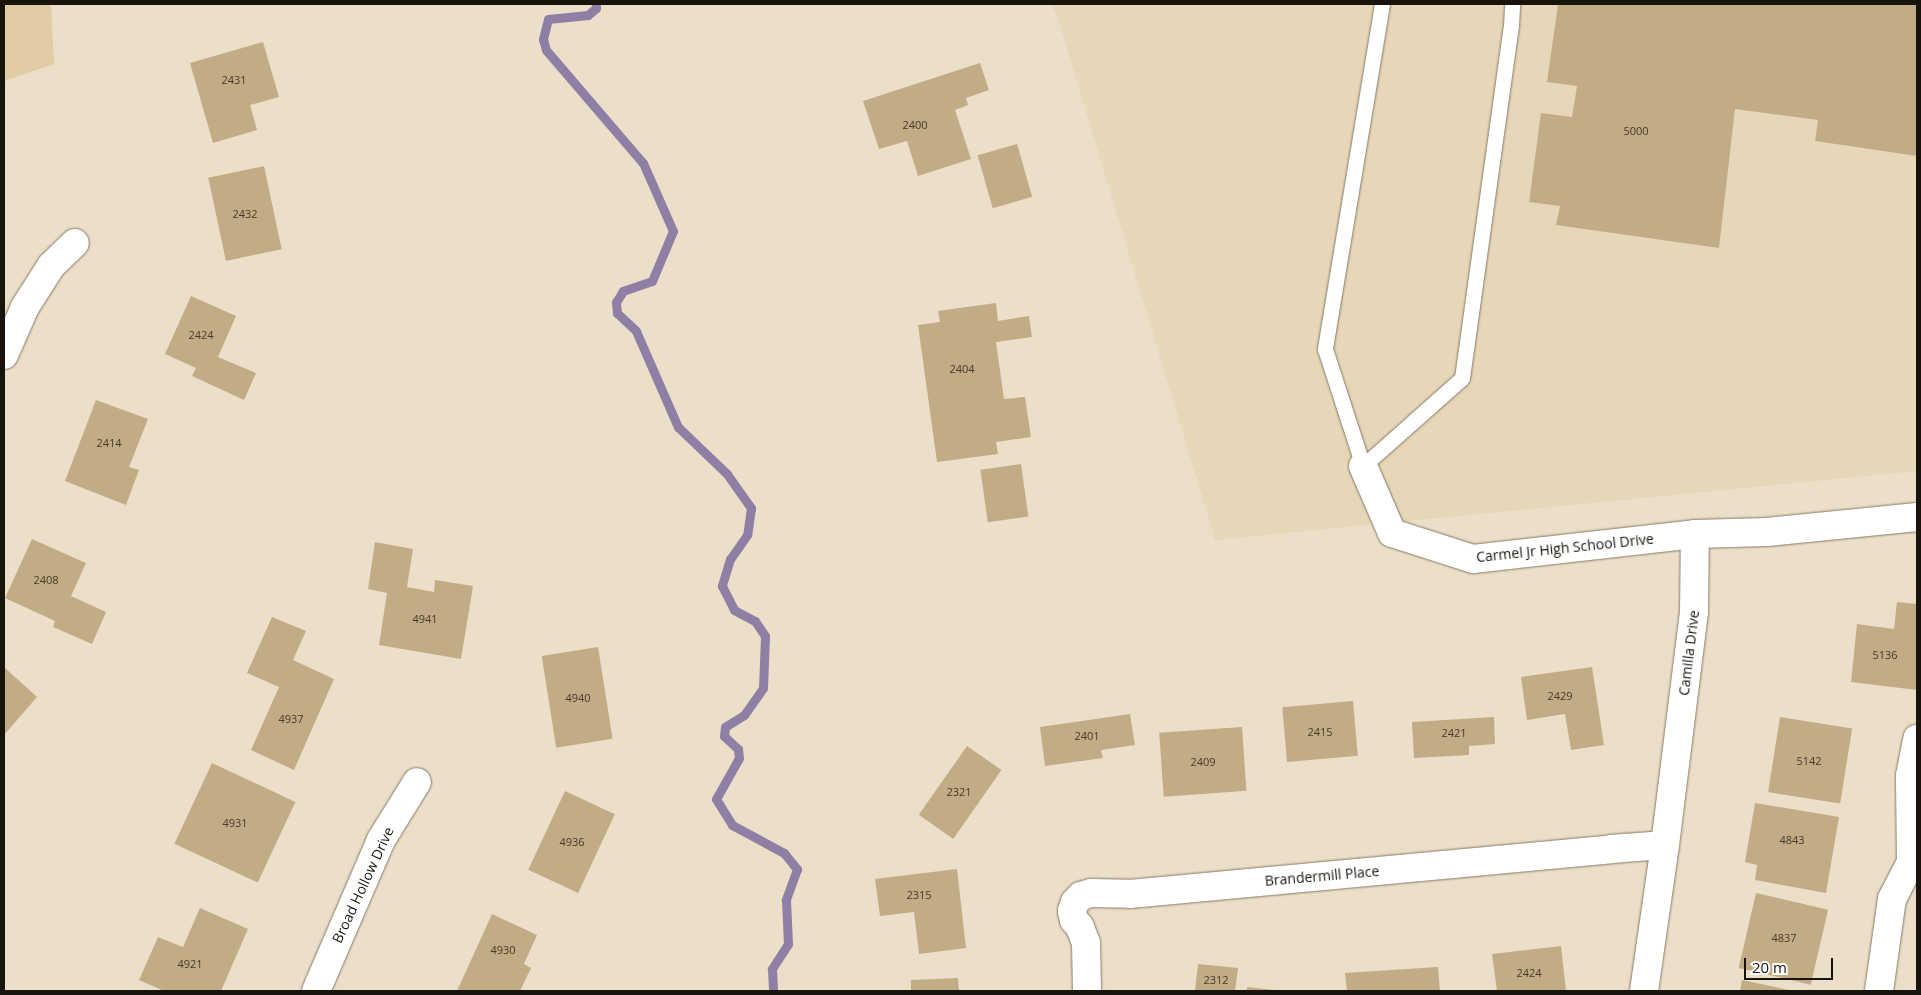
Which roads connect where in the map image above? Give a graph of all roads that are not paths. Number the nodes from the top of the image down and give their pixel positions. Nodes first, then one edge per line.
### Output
1 (1382, 4) edge
2 (1512, 4) edge
3 (75, 243) dead end
4 (4, 355) edge
5 (1363, 466) junction
6 (1917, 516) edge
7 (1695, 534) junction
8 (1917, 739) edge
9 (417, 782) dead end
10 (1665, 846) junction
11 (1914, 862) edge
12 (316, 991) edge
13 (1087, 991) edge
14 (1644, 991) edge
15 (1879, 991) edge

1 - 5 lane
2 - 5 lane
3 - 4 street
5 - 7 street, Carmel Jr High School Drive
6 - 7 street
7 - 10 street, Camilla Drive
8 - 11 street
9 - 12 street, Broad Hollow Drive
10 - 13 street, Brandermill Place
10 - 14 street, Camilla Drive
11 - 15 street

